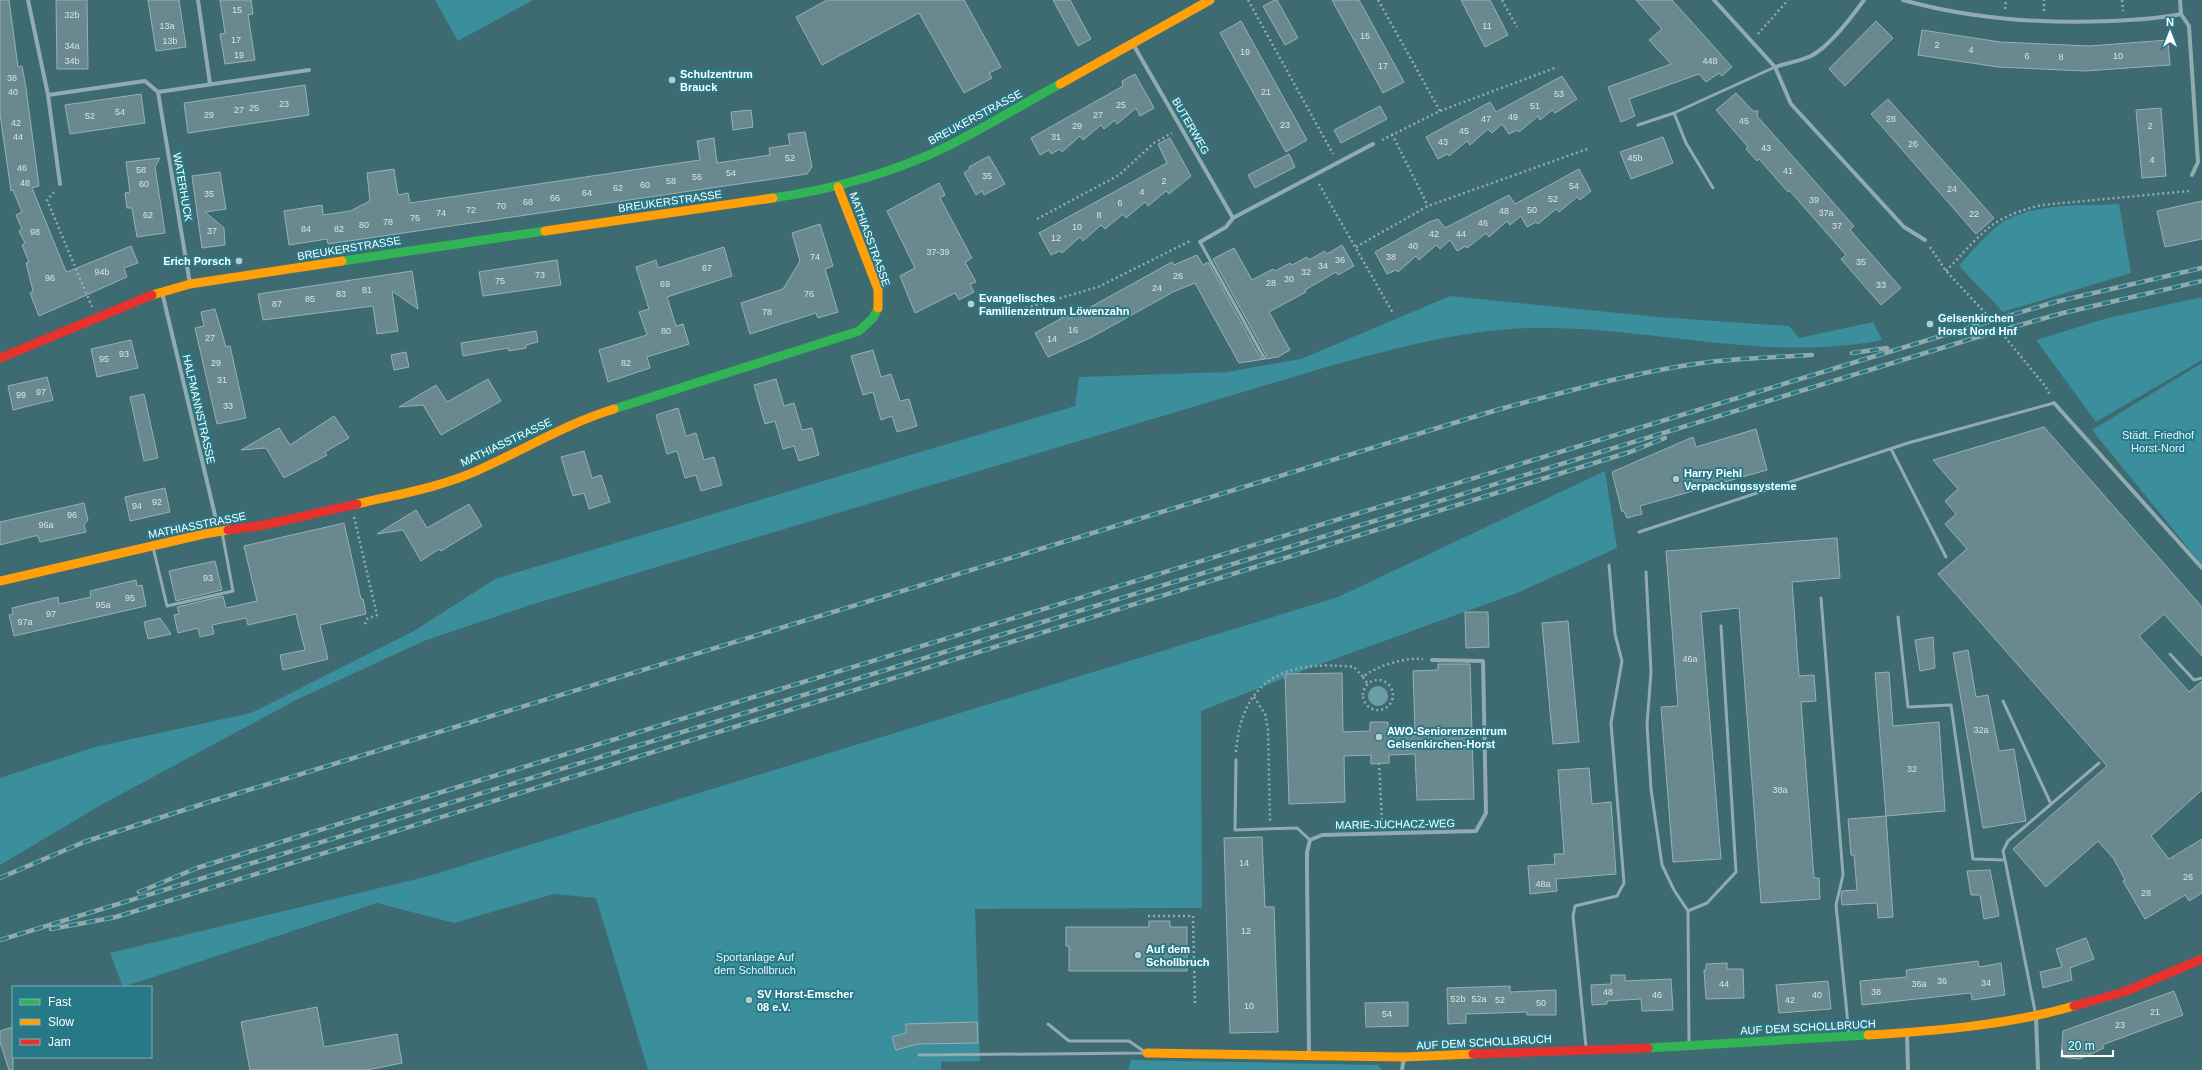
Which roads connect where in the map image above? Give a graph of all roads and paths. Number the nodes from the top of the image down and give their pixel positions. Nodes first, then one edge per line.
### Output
1 (28, 0) edge
2 (198, 0) edge
3 (1210, 0) edge
4 (1248, 0) edge
5 (1378, 0) edge
6 (1502, 0) edge
7 (1714, 0) edge
8 (1788, 0) edge
9 (1864, 0) edge
10 (1903, 0) edge
11 (2180, 0) edge
12 (2181, 14) junction
13 (1517, 27) dead end
14 (1752, 41) junction
15 (1133, 44) junction
16 (1775, 67) junction
17 (1555, 68) dead end
18 (309, 70) dead end
19 (210, 84) junction
20 (158, 92) junction
21 (48, 95) junction
22 (1440, 110) junction
23 (1674, 112) junction
24 (1638, 125) dead end
25 (1181, 128) junction
26 (1392, 134) junction
27 (1373, 144) joint
28 (1590, 148) dead end
29 (1338, 162) junction
30 (1314, 175) junction
31 (2192, 175) dead end
32 (60, 184) joint
33 (838, 187) junction
34 (1712, 188) dead end
35 (2189, 191) dead end
36 (1428, 206) junction
37 (1233, 218) junction
38 (1037, 219) dead end
39 (1925, 240) joint
40 (1200, 242) junction
41 (1356, 247) junction
42 (1946, 271) junction
43 (190, 284) junction
44 (162, 291) junction
45 (1026, 308) dead end
46 (1393, 313) dead end
47 (1989, 317) dead end
48 (97, 318) junction
49 (2005, 337) dead end
50 (1263, 356) dead end
51 (0, 358) edge
52 (2054, 403) junction
53 (1892, 449) junction
54 (351, 505) junction
55 (220, 532) junction
56 (1639, 532) dead end
57 (152, 546) junction
58 (1946, 557) dead end
59 (1609, 565) dead end
60 (2202, 568) edge
61 (1646, 572) dead end
62 (0, 582) edge
63 (1822, 598) dead end
64 (1898, 616) dead end
65 (365, 624) dead end
66 (1721, 626) dead end
67 (2170, 654) dead end
68 (1432, 660) joint
69 (1363, 677) junction
70 (2202, 678) edge
71 (1368, 684) junction
72 (1254, 697) junction
73 (2002, 702) dead end
74 (1236, 760) joint
75 (1379, 763) dead end
76 (2099, 763) dead end
77 (2051, 804) junction
78 (1270, 829) junction
79 (1382, 833) junction
80 (1310, 840) junction
81 (2005, 860) junction
82 (1688, 911) junction
83 (1148, 916) dead end
84 (2202, 958) edge
85 (1194, 1004) dead end
86 (2036, 1017) junction
87 (1048, 1024) dead end
88 (1907, 1033) junction
89 (1849, 1038) junction
90 (1689, 1046) junction
91 (1586, 1049) junction
92 (1146, 1054) junction
93 (918, 1055) dead end
94 (1309, 1057) junction
95 (1404, 1057) junction
96 (1402, 1070) edge
97 (1908, 1070) edge
98 (2038, 1070) edge

1 - 21 street
2 - 19 street
3 - 15 street, BREUKERSTRASSE
4 - 29 path
5 - 22 path
6 - 13 path
7 - 14 street
8 - 14 path
9 - 16 street
10 - 12 street
11 - 12 street
12 - 31 street
14 - 16 street
15 - 25 street, BUTERWEG
15 - 33 street, BREUKERSTRASSE
16 - 23 lane
16 - 39 street
17 - 22 path
18 - 19 street
19 - 20 street
20 - 21 street
20 - 43 street, WATERHUCK
21 - 32 street
22 - 26 path
23 - 24 lane
23 - 34 lane
25 - 37 street, BUTERWEG
25 - 38 path
26 - 27 path
26 - 36 path
27 - 29 street
28 - 36 path
29 - 30 street
30 - 37 street
30 - 41 path
32 - 48 path
33 - 43 street, BREUKERSTRASSE
33 - 54 street, MATHIASSTRASSE
35 - 42 path
36 - 41 path
37 - 40 street
39 - 42 path
40 - 45 path
40 - 50 lane
41 - 46 path
42 - 47 path
43 - 44 street, BREUKERSTRASSE
44 - 48 street, BREUKERSTRASSE
44 - 55 street, HALFMANNSTRASSE
48 - 51 street, BREUKERSTRASSE
49 - 52 path
52 - 53 lane
52 - 60 street
53 - 56 lane
53 - 58 lane
54 - 55 street, MATHIASSTRASSE
54 - 65 path
55 - 57 street, MATHIASSTRASSE
55 - 57 lane
57 - 62 street, MATHIASSTRASSE
59 - 91 lane
61 - 82 lane
63 - 89 lane
64 - 81 lane
66 - 82 lane
67 - 70 lane
68 - 69 path
68 - 79 street, MARIE-JUCHACZ-WEG
69 - 71 path
69 - 72 path
71 - 71 path
72 - 74 path
72 - 78 path
73 - 77 lane
74 - 78 lane
75 - 79 path
76 - 77 lane
77 - 81 lane
78 - 80 lane
79 - 80 street, MARIE-JUCHACZ-WEG
80 - 94 street
81 - 86 lane
82 - 90 lane
83 - 85 path
84 - 86 street, AUF DEM SCHOLLBRUCH
86 - 88 street, AUF DEM SCHOLLBRUCH
86 - 98 street
87 - 92 lane
88 - 89 street, AUF DEM SCHOLLBRUCH
88 - 97 street
89 - 90 street, AUF DEM SCHOLLBRUCH
90 - 91 street, AUF DEM SCHOLLBRUCH
91 - 95 street, AUF DEM SCHOLLBRUCH
92 - 93 lane
92 - 94 street, AUF DEM SCHOLLBRUCH
94 - 95 street, AUF DEM SCHOLLBRUCH
95 - 96 street, AUF DEM SCHOLLBRUCH

